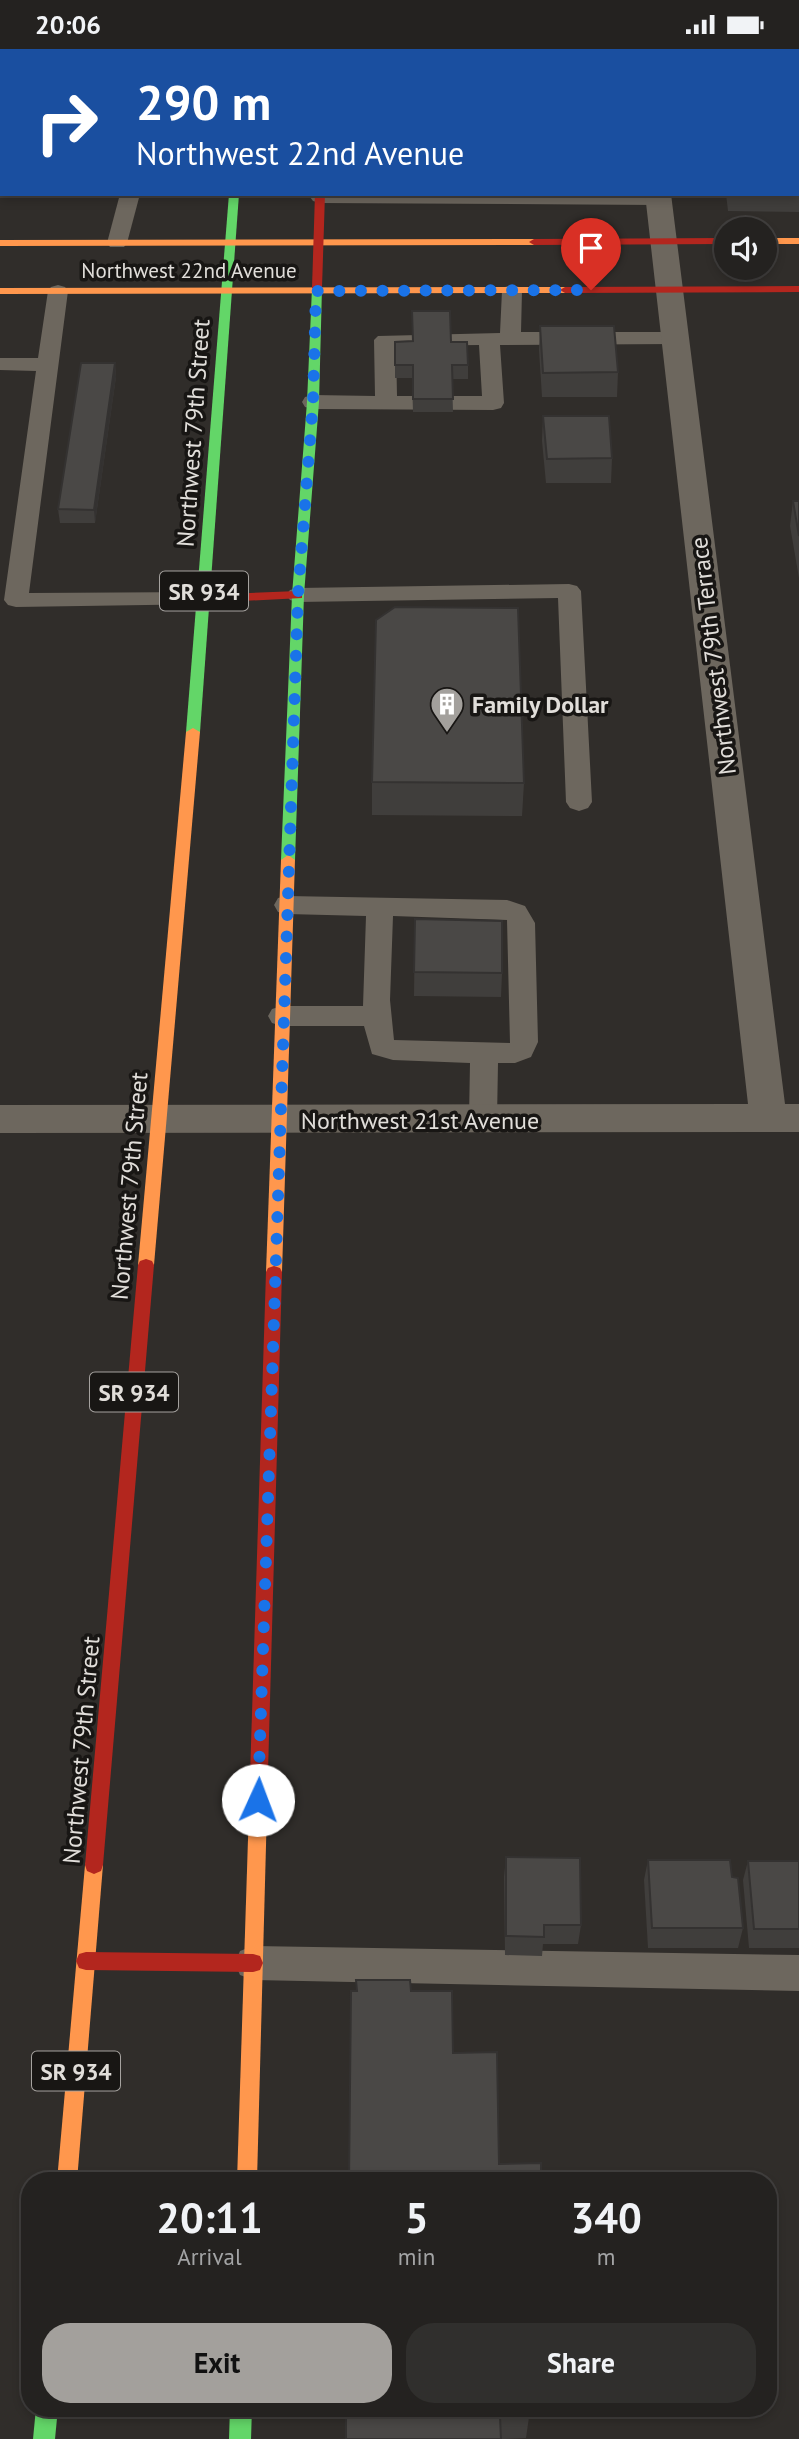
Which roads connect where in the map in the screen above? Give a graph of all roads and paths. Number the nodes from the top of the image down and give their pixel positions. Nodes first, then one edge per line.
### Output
1 (129, 196) edge
2 (234, 196) edge
3 (320, 196) edge
4 (489, 196) edge
5 (658, 197) edge
6 (663, 241) junction
7 (714, 241) edge
8 (777, 241) edge
9 (799, 241) edge
10 (0, 243) edge
11 (117, 243) junction
12 (318, 243) junction
13 (229, 244) junction
14 (669, 289) junction
15 (799, 289) edge
16 (0, 291) edge
17 (58, 291) junction
18 (316, 291) junction
19 (512, 291) junction
20 (226, 292) junction
21 (675, 338) junction
22 (500, 339) junction
23 (0, 364) edge
24 (49, 365) junction
25 (313, 402) junction
26 (386, 403) junction
27 (298, 595) junction
28 (204, 599) junction
29 (8, 602) edge
30 (579, 802) dead end
31 (287, 905) junction
32 (380, 907) junction
33 (282, 1016) junction
34 (377, 1016) junction
35 (484, 1053) junction
36 (783, 1118) edge
37 (0, 1119) edge
38 (483, 1119) junction
39 (157, 1121) junction
40 (279, 1121) junction
41 (86, 1961) junction
42 (253, 1963) junction
43 (799, 1973) edge
44 (68, 2172) edge
45 (247, 2172) edge
46 (46, 2417) edge
47 (241, 2417) edge
48 (44, 2439) edge
49 (240, 2439) edge

1 - 11 lane
2 - 13 main road, Northwest 79th Street / SR 934
3 - 12 main road
4 - 5 lane
5 - 6 street, Northwest 79th Terrace
6 - 7 main road, Northwest 22nd Avenue
6 - 12 main road, Northwest 22nd Avenue
6 - 14 street, Northwest 79th Terrace
8 - 9 main road
10 - 11 main road, Northwest 22nd Avenue
11 - 13 main road, Northwest 22nd Avenue
12 - 13 main road, Northwest 22nd Avenue
12 - 18 main road
13 - 20 main road, Northwest 79th Street / SR 934
14 - 15 main road, Northwest 22nd Avenue
14 - 19 main road, Northwest 22nd Avenue
14 - 21 street, Northwest 79th Terrace
16 - 17 main road, Northwest 22nd Avenue
17 - 20 main road, Northwest 22nd Avenue
17 - 24 lane
18 - 19 main road, Northwest 22nd Avenue
18 - 20 main road, Northwest 22nd Avenue
18 - 25 main road
19 - 22 lane
20 - 28 main road, Northwest 79th Street / SR 934
21 - 22 lane
21 - 36 street, Northwest 79th Terrace
22 - 26 lane
22 - 26 lane
23 - 24 lane
24 - 29 lane
25 - 26 lane
25 - 27 main road
27 - 28 main road
27 - 30 lane
27 - 31 main road
28 - 29 lane
28 - 39 main road, Northwest 79th Street / SR 934
31 - 32 lane
31 - 33 main road
32 - 34 lane
32 - 35 lane
33 - 34 lane
33 - 40 main road
34 - 35 lane
35 - 38 lane
36 - 38 street, Northwest 21st Avenue
37 - 39 street, Northwest 21st Avenue
38 - 40 street, Northwest 21st Avenue
39 - 40 street, Northwest 21st Avenue
39 - 41 main road, Northwest 79th Street / SR 934
40 - 42 main road
41 - 42 main road
41 - 44 main road, Northwest 79th Street / SR 934
42 - 43 lane
42 - 45 main road
46 - 48 main road
47 - 49 main road

